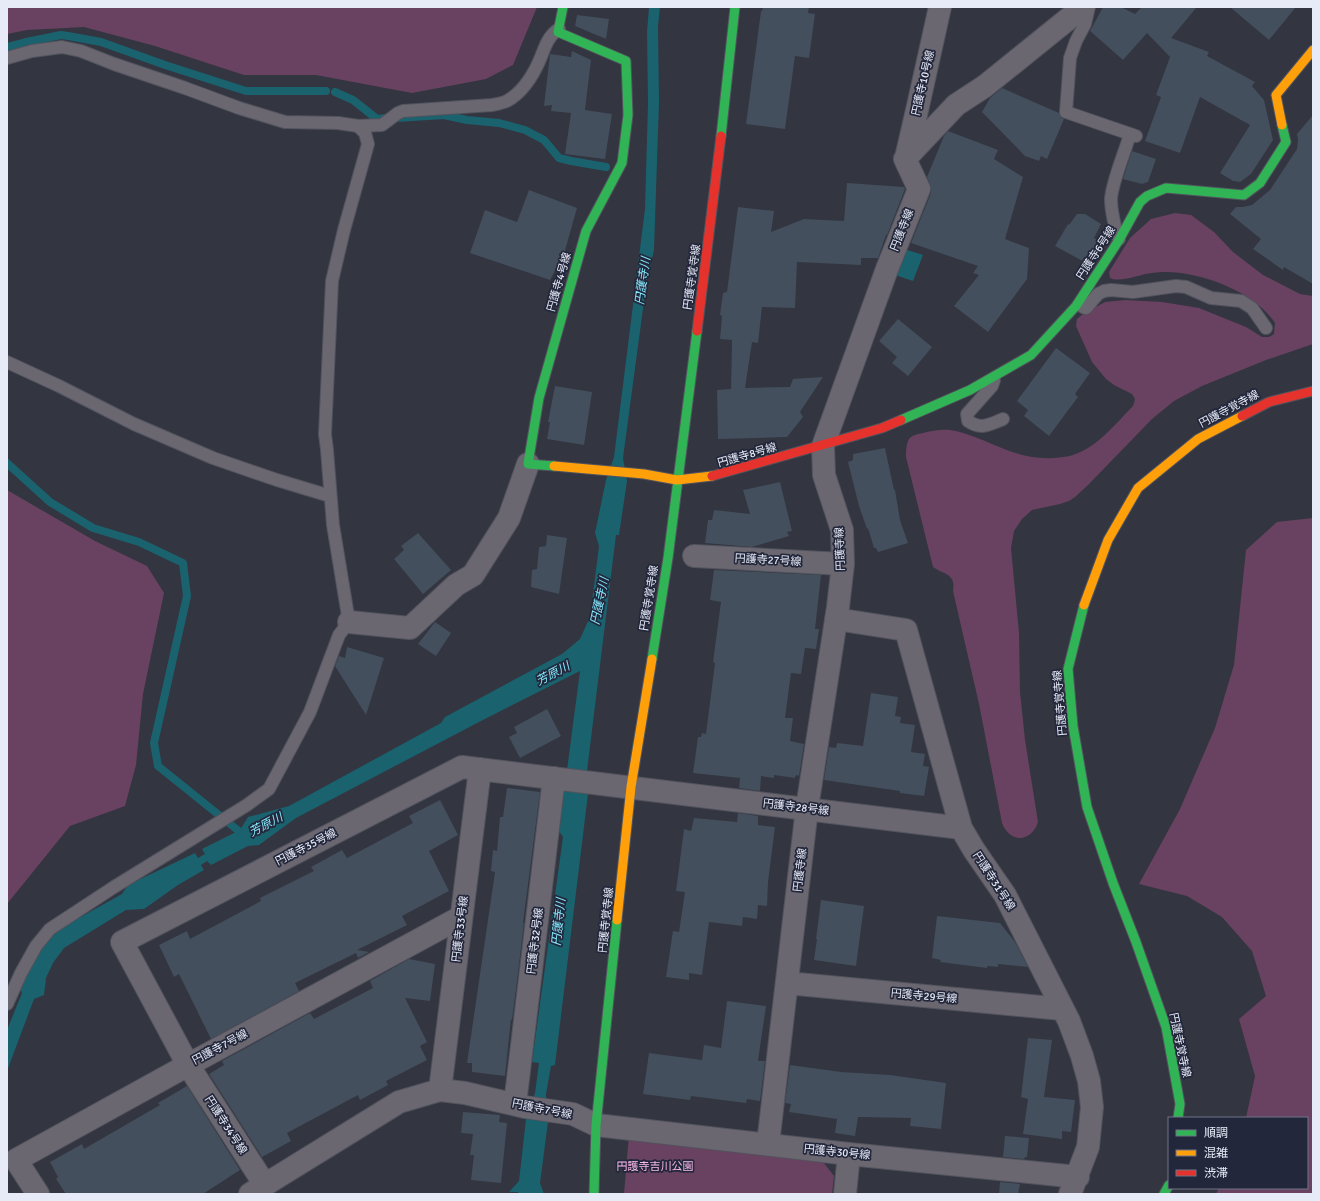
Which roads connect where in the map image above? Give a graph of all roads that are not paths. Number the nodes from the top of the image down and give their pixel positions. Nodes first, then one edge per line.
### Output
1 (563, 7) edge
2 (735, 7) edge
3 (940, 7) edge
4 (1083, 7) edge
5 (1089, 7) edge
6 (559, 29) junction
7 (1313, 50) edge
8 (7, 58) edge
9 (358, 126) junction
10 (905, 159) junction
11 (1119, 240) junction
12 (1076, 305) junction
13 (1266, 328) dead end
14 (7, 362) edge
15 (994, 376) junction
16 (1313, 391) edge
17 (1003, 419) dead end
18 (823, 446) junction
19 (528, 464) junction
20 (677, 480) junction
21 (330, 496) junction
22 (694, 556) dead end
23 (843, 564) junction
24 (836, 619) junction
25 (349, 622) junction
26 (480, 769) junction
27 (554, 778) junction
28 (631, 787) junction
29 (807, 808) junction
30 (961, 828) junction
31 (462, 917) junction
32 (787, 983) junction
33 (7, 1004) edge
34 (1062, 1009) junction
35 (188, 1065) junction
36 (440, 1090) junction
37 (520, 1105) junction
38 (1178, 1117) edge
39 (596, 1125) junction
40 (768, 1144) junction
41 (849, 1154) junction
42 (1074, 1186) edge
43 (257, 1189) edge
44 (38, 1194) edge
45 (594, 1194) edge
46 (845, 1194) edge

1 - 6 street
2 - 20 street, 円護寺覚寺線
3 - 10 street, 円護寺10号線
4 - 10 street
5 - 11 lane
6 - 9 lane
6 - 19 street, 円護寺4号線
7 - 11 street, 円護寺6号線
8 - 9 lane
9 - 21 lane
10 - 18 street, 円護寺線
11 - 12 street, 円護寺6号線
12 - 13 lane
12 - 15 street, 円護寺6号線
14 - 21 lane
15 - 17 lane
15 - 18 street, 円護寺6号線
16 - 38 street, 円護寺覚寺線
18 - 20 street, 円護寺8号線
18 - 23 street, 円護寺線
19 - 20 street
19 - 25 street
20 - 28 street, 円護寺覚寺線
21 - 25 lane
22 - 23 street, 円護寺27号線
23 - 24 street, 円護寺線
24 - 29 street, 円護寺線
24 - 30 street, 円護寺31号線
25 - 33 lane
26 - 27 street, 円護寺35号線
26 - 31 street, 円護寺33号線
26 - 35 street, 円護寺35号線
27 - 28 street, 円護寺35号線
27 - 37 street, 円護寺32号線
28 - 29 street, 円護寺28号線
28 - 39 street, 円護寺覚寺線
29 - 30 street, 円護寺28号線
29 - 32 street, 円護寺線
30 - 34 street, 円護寺31号線
31 - 35 street, 円護寺7号線
31 - 36 street, 円護寺33号線
32 - 34 street, 円護寺29号線
32 - 40 street, 円護寺線
34 - 42 street, 円護寺31号線
35 - 43 street, 円護寺34号線
35 - 44 street, 円護寺7号線
36 - 37 street, 円護寺7号線
36 - 43 street, 円護寺7号線
37 - 39 street, 円護寺7号線
39 - 40 street, 円護寺30号線
39 - 45 street, 円護寺覚寺線
40 - 41 street, 円護寺30号線
41 - 42 street, 円護寺30号線
41 - 46 street

